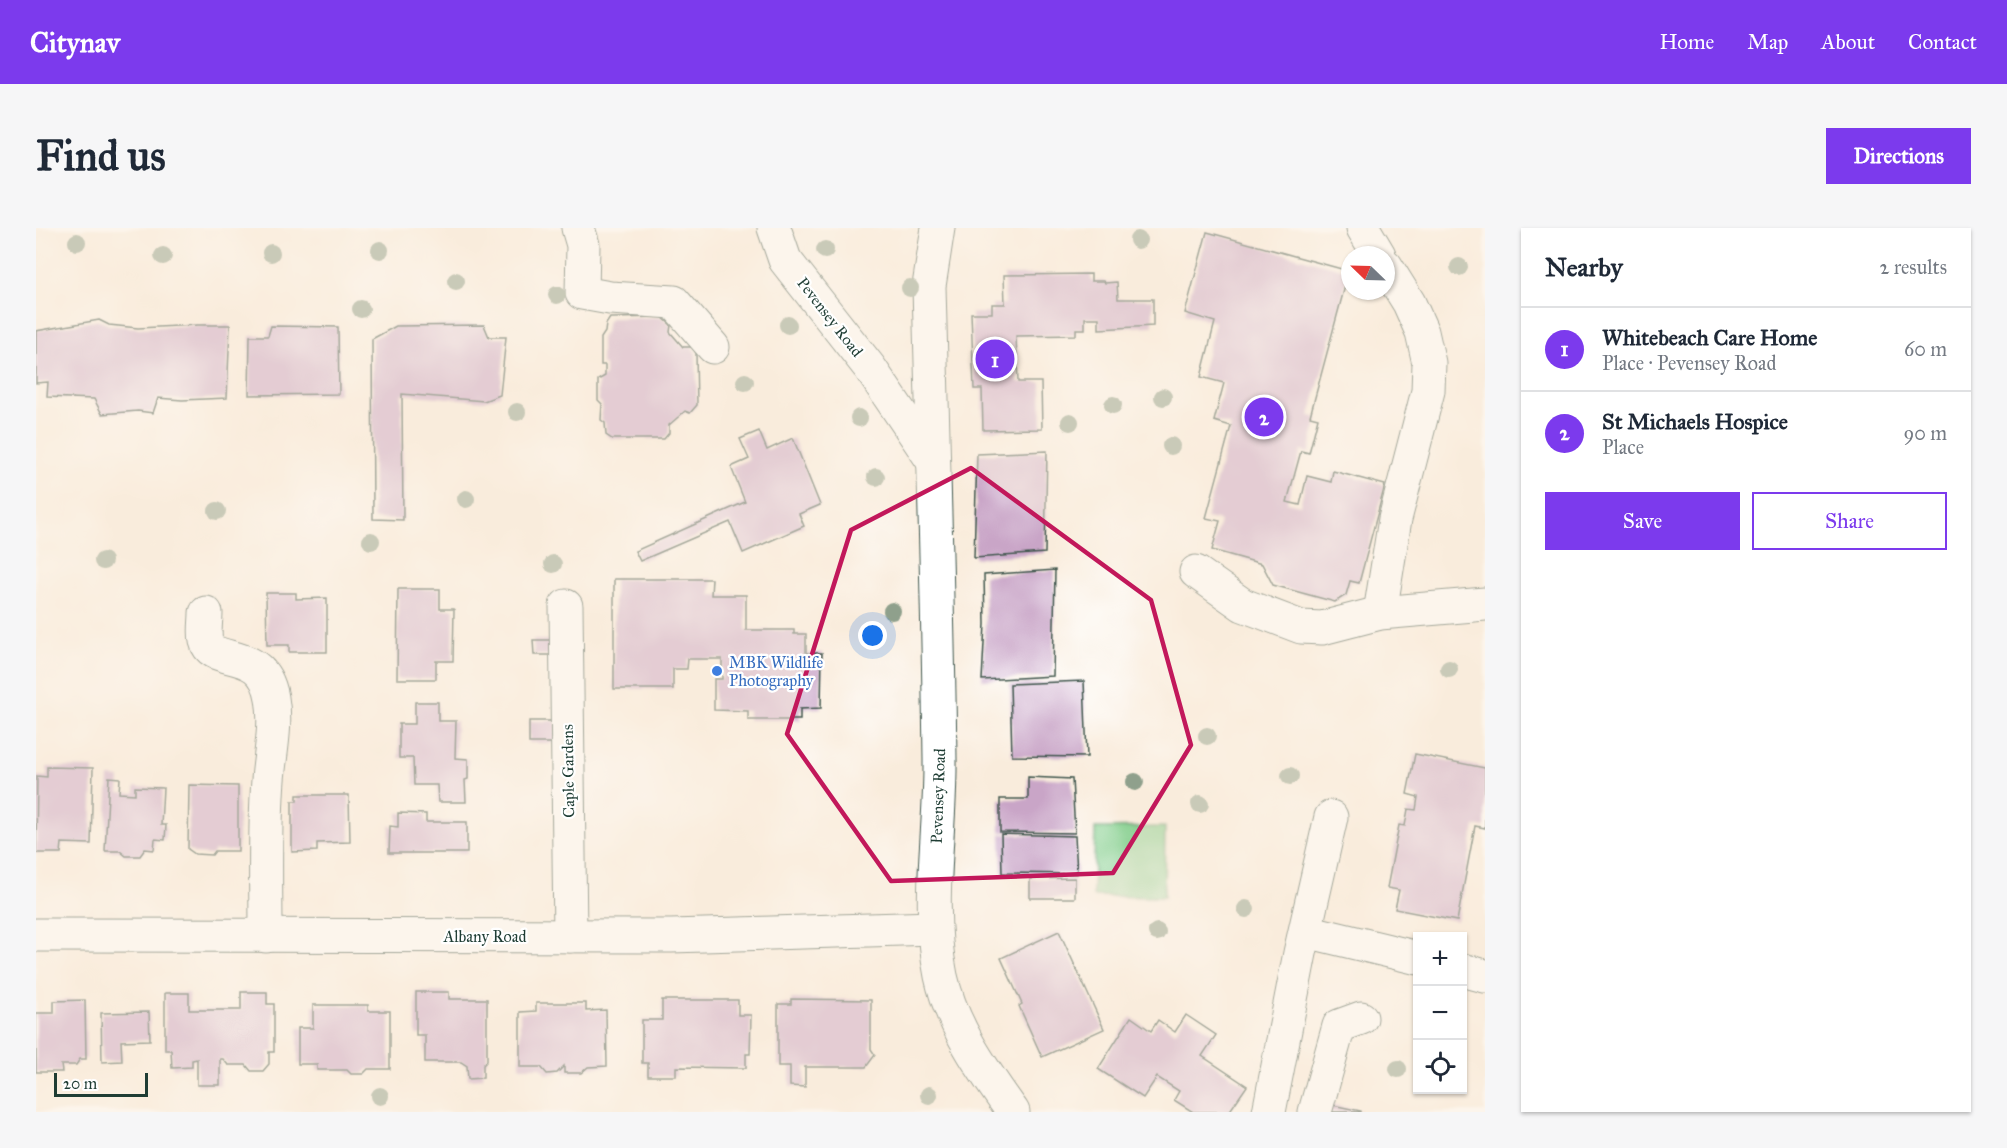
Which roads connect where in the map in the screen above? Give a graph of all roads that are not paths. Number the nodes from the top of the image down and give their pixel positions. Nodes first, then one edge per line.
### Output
1 (578, 228) edge
2 (774, 228) edge
3 (938, 228) edge
4 (1363, 228) edge
5 (1374, 246) edge
6 (1395, 280) edge
7 (713, 347) dead end
8 (933, 461) junction
9 (1196, 572) dead end
10 (1485, 604) edge
11 (566, 606) dead end
12 (206, 613) dead end
13 (1380, 613) junction
14 (1331, 817) dead end
15 (934, 928) junction
16 (1306, 930) junction
17 (36, 935) edge
18 (266, 936) junction
19 (570, 936) junction
20 (1413, 957) edge
21 (1467, 971) edge
22 (1485, 976) edge
23 (1361, 1018) dead end
24 (1013, 1112) edge
25 (1269, 1112) edge
26 (1315, 1112) edge

1 - 7 street
2 - 8 street, Pevensey Road
3 - 8 street, Pevensey Road
4 - 5 street
6 - 13 street
8 - 15 street, Pevensey Road
9 - 13 street
10 - 13 street
11 - 19 street, Caple Gardens
12 - 18 street
14 - 16 street
15 - 19 street, Albany Road
15 - 24 street, Pevensey Road
16 - 20 street
16 - 25 street
17 - 18 street, Albany Road
18 - 19 street, Albany Road
21 - 22 street
23 - 26 street

